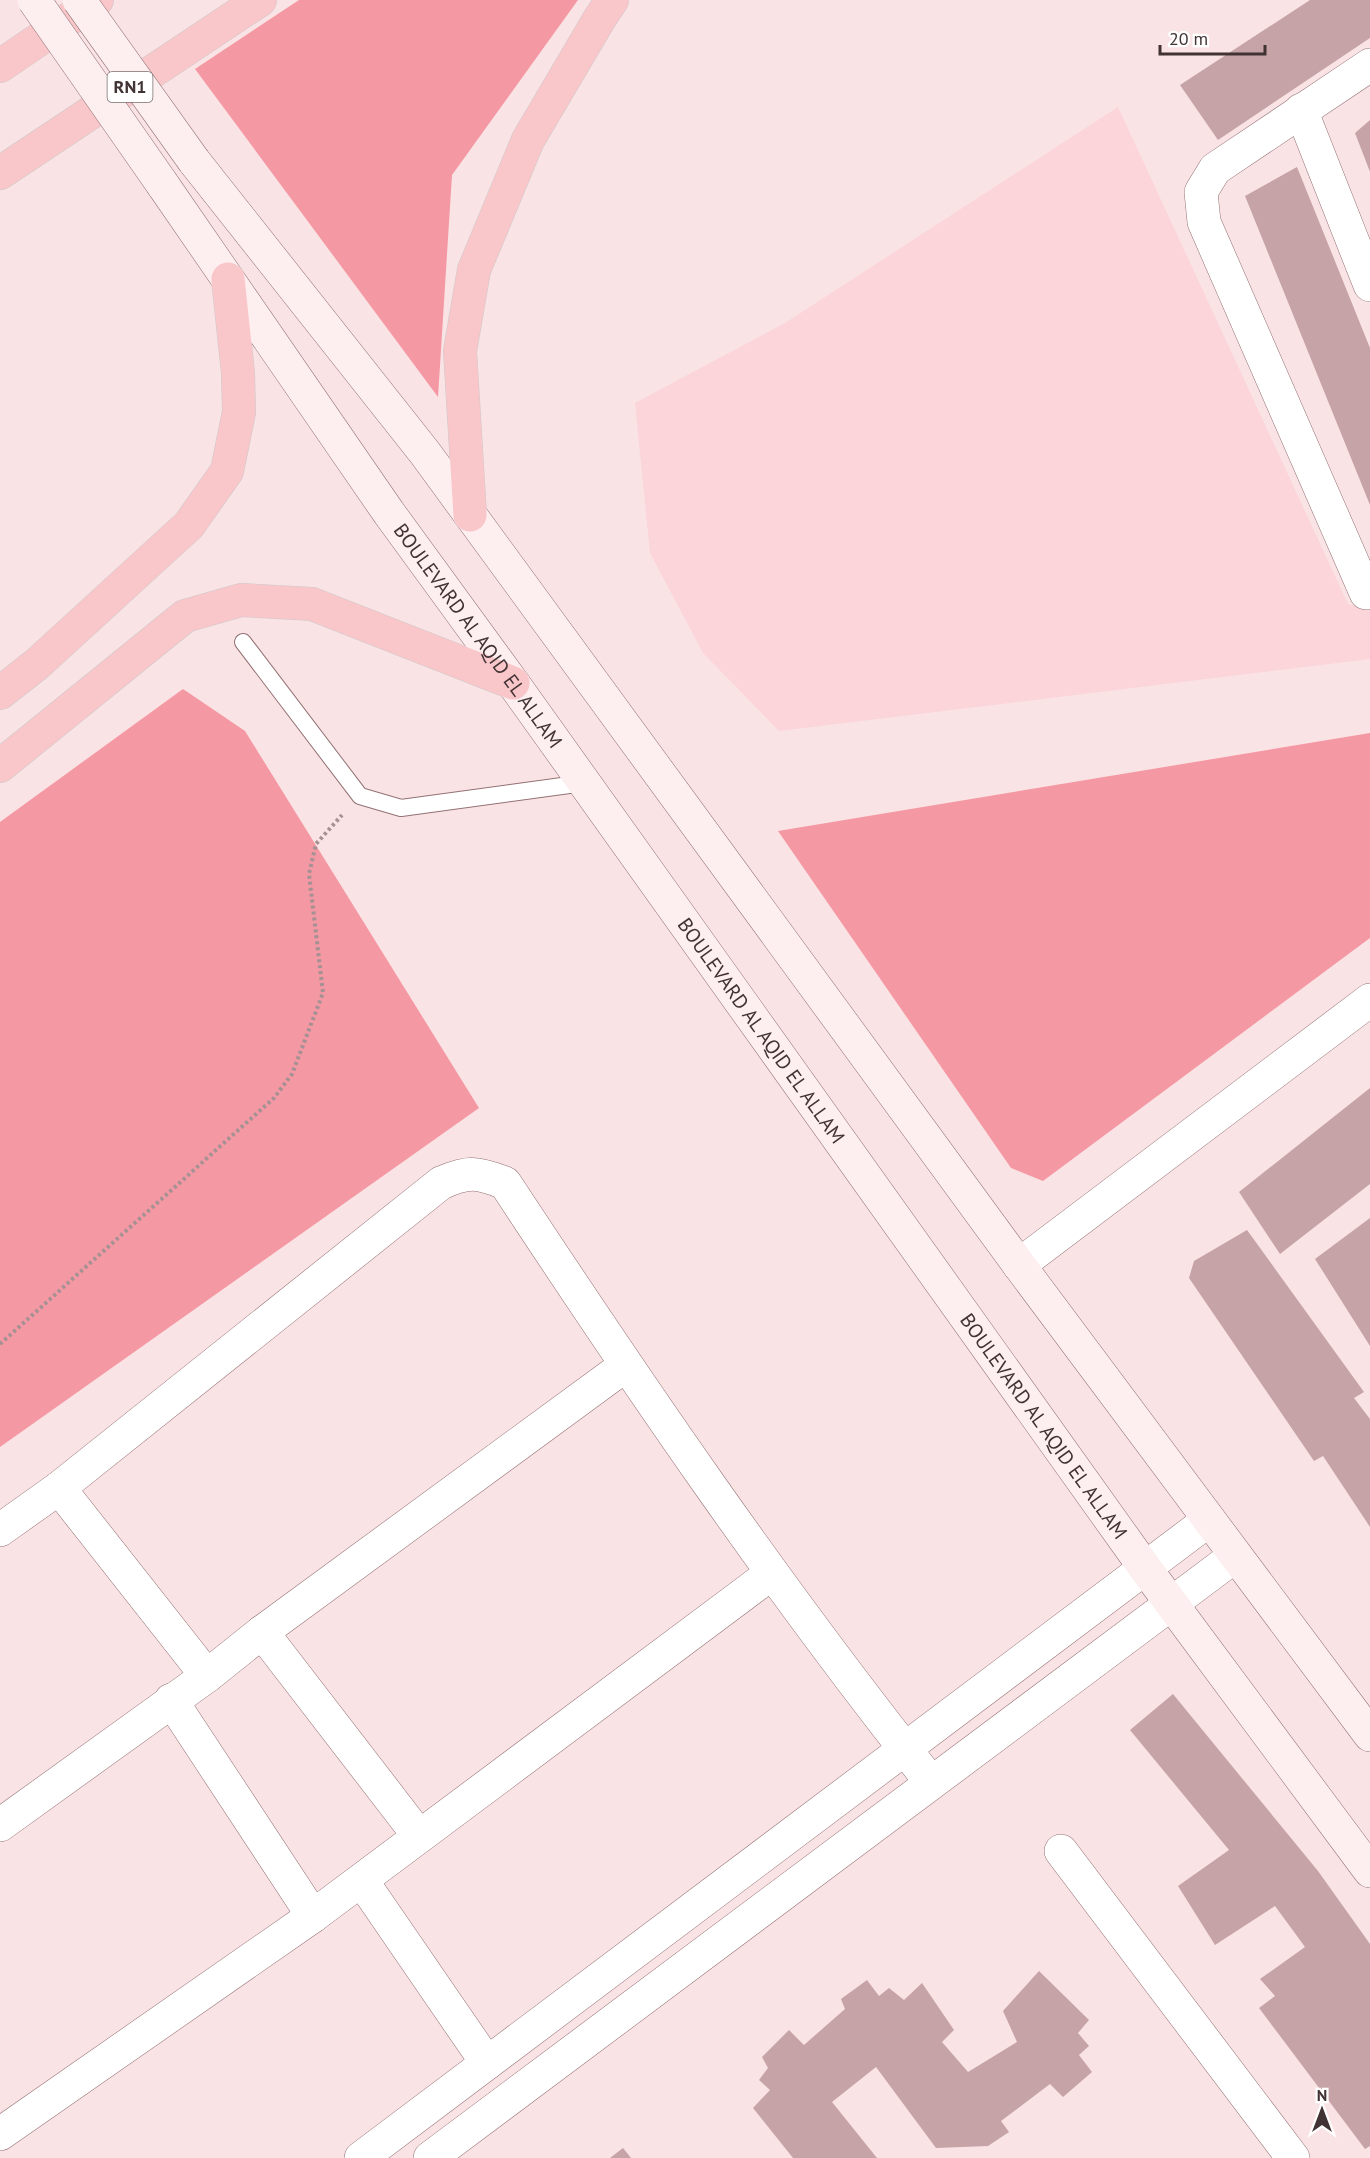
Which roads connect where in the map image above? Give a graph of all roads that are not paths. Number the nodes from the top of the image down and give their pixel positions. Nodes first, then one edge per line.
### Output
1 (34, 0) edge
2 (79, 0) edge
3 (97, 0) edge
4 (261, 0) edge
5 (612, 0) edge
6 (1370, 64) edge
7 (0, 66) edge
8 (1301, 110) junction
9 (0, 173) edge
10 (228, 279) junction
11 (1370, 285) edge
12 (470, 515) junction
13 (1370, 592) edge
14 (243, 642) dead end
15 (513, 683) junction
16 (0, 693) edge
17 (0, 766) edge
18 (584, 783) junction
19 (1370, 1000) edge
20 (1019, 1265) junction
21 (626, 1365) junction
22 (59, 1488) junction
23 (1209, 1520) junction
24 (0, 1530) edge
25 (1235, 1556) junction
26 (1145, 1568) junction
27 (772, 1573) junction
28 (1171, 1602) junction
29 (262, 1632) junction
30 (207, 1676) junction
31 (171, 1700) junction
32 (1364, 1716) edge
33 (905, 1749) junction
34 (931, 1782) junction
35 (0, 1825) edge
36 (418, 1836) junction
37 (1061, 1851) dead end
38 (1370, 1871) edge
39 (362, 1881) junction
40 (313, 1916) junction
41 (487, 2063) junction
42 (0, 2134) edge
43 (361, 2158) edge
44 (430, 2158) edge
45 (1293, 2158) edge

1 - 10 main road, BOULEVARD AL AQID EL ALLAM, bridge
2 - 12 main road, bridge
3 - 7 highway
4 - 9 highway, RN1
5 - 12 highway
6 - 8 street
8 - 11 street
8 - 13 street
10 - 15 main road, BOULEVARD AL AQID EL ALLAM
10 - 16 highway
12 - 20 main road
14 - 18 lane
15 - 17 highway
15 - 18 main road, BOULEVARD AL AQID EL ALLAM
18 - 26 main road, BOULEVARD AL AQID EL ALLAM
19 - 20 street
20 - 23 main road
21 - 22 street
21 - 27 street
21 - 29 street
22 - 24 street
22 - 30 street
23 - 25 main road
23 - 26 street
25 - 28 street
25 - 32 main road
26 - 28 main road, BOULEVARD AL AQID EL ALLAM
26 - 33 street
27 - 33 street
27 - 36 street
28 - 34 street
28 - 38 main road, BOULEVARD AL AQID EL ALLAM
29 - 30 street
29 - 36 street
30 - 31 street
31 - 35 street
31 - 40 street
33 - 34 street
33 - 41 street
34 - 44 street
36 - 39 street
37 - 45 street
39 - 40 street
39 - 41 street
40 - 42 street
41 - 43 street

